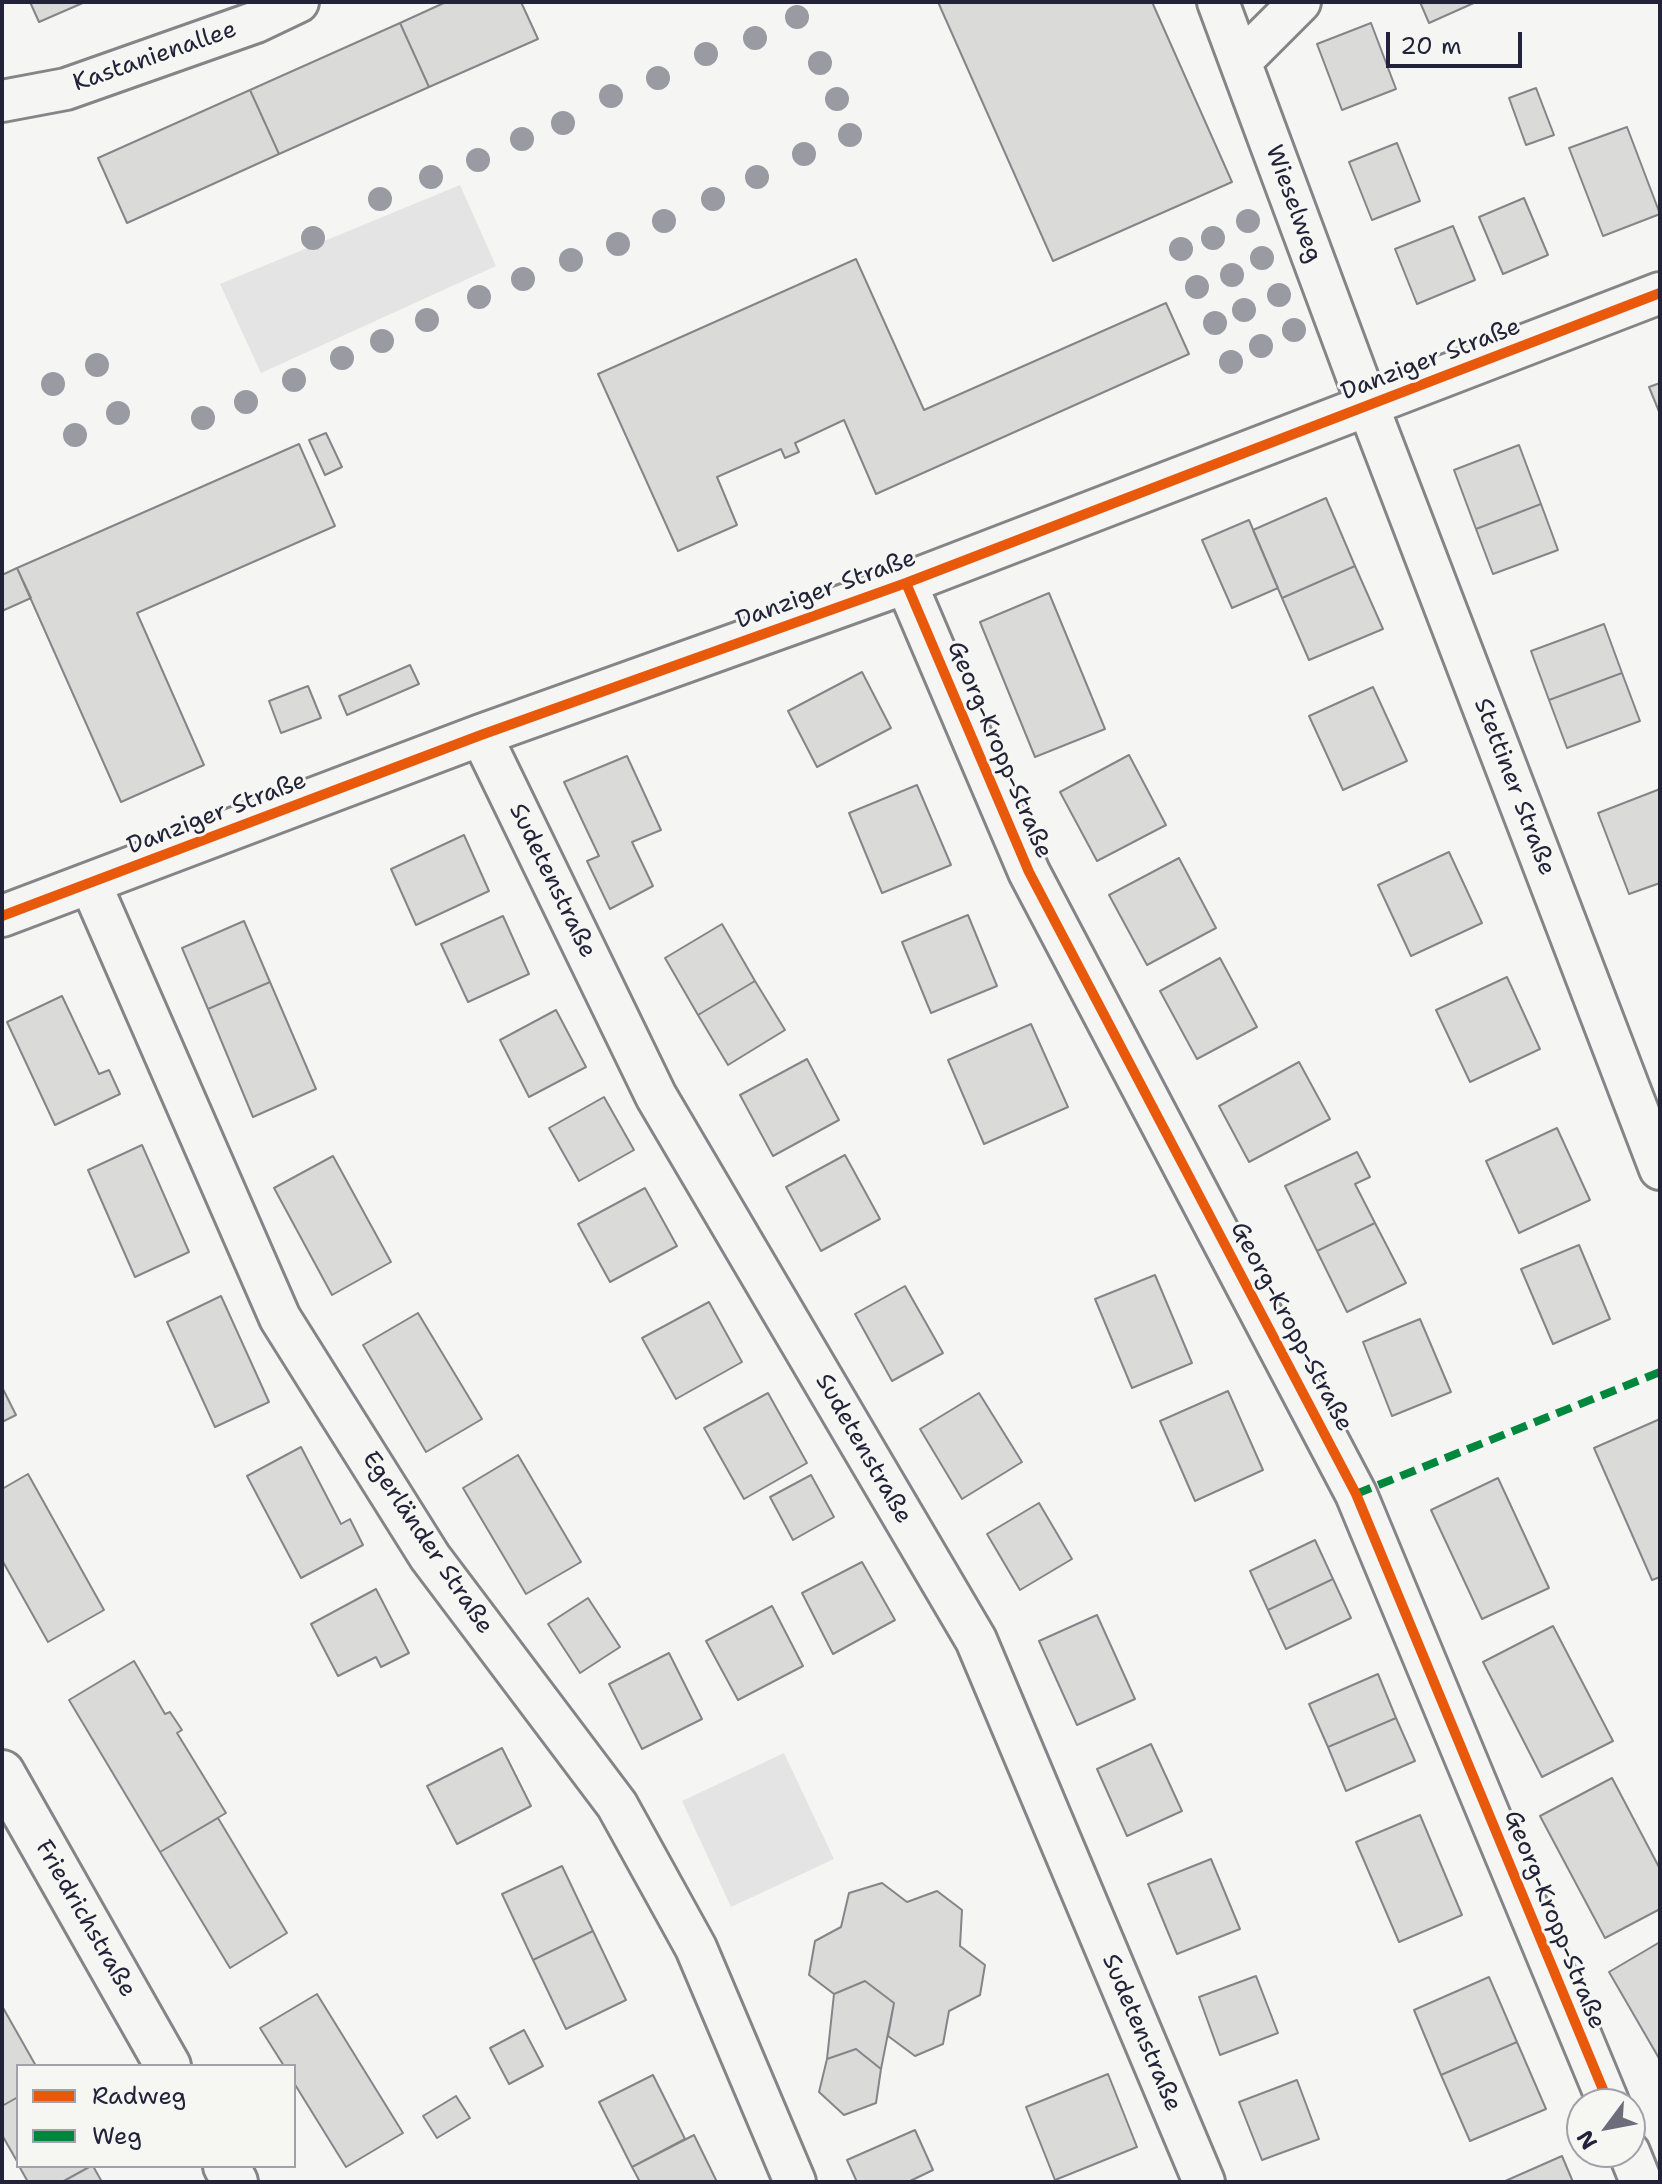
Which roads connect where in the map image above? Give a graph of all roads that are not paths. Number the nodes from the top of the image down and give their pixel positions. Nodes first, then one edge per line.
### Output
1 (298, 2) edge
2 (1218, 2) edge
3 (1300, 2) edge
4 (1241, 61) junction
5 (4, 95) edge
6 (1660, 293) edge
7 (1368, 406) junction
8 (906, 583) junction
9 (481, 735) junction
10 (91, 885) junction
11 (2, 916) edge
12 (1660, 1169) edge
13 (2, 1773) edge
14 (167, 2064) edge
15 (1602, 2088) edge
16 (795, 2182) edge
17 (1204, 2182) edge

1 - 5 street, Kastanienallee
2 - 4 street, Wieselweg
3 - 4 street
4 - 7 street, Wieselweg
6 - 7 street, Danziger Straße
7 - 8 street, Danziger Straße
7 - 12 street, Stettiner Straße
8 - 9 street, Danziger Straße
8 - 15 street, Georg-Kropp-Straße
9 - 10 street, Danziger Straße
9 - 17 street, Sudetenstraße
10 - 11 street, Danziger Straße
10 - 16 street, Egerländer Straße
13 - 14 main road, Friedrichstraße

